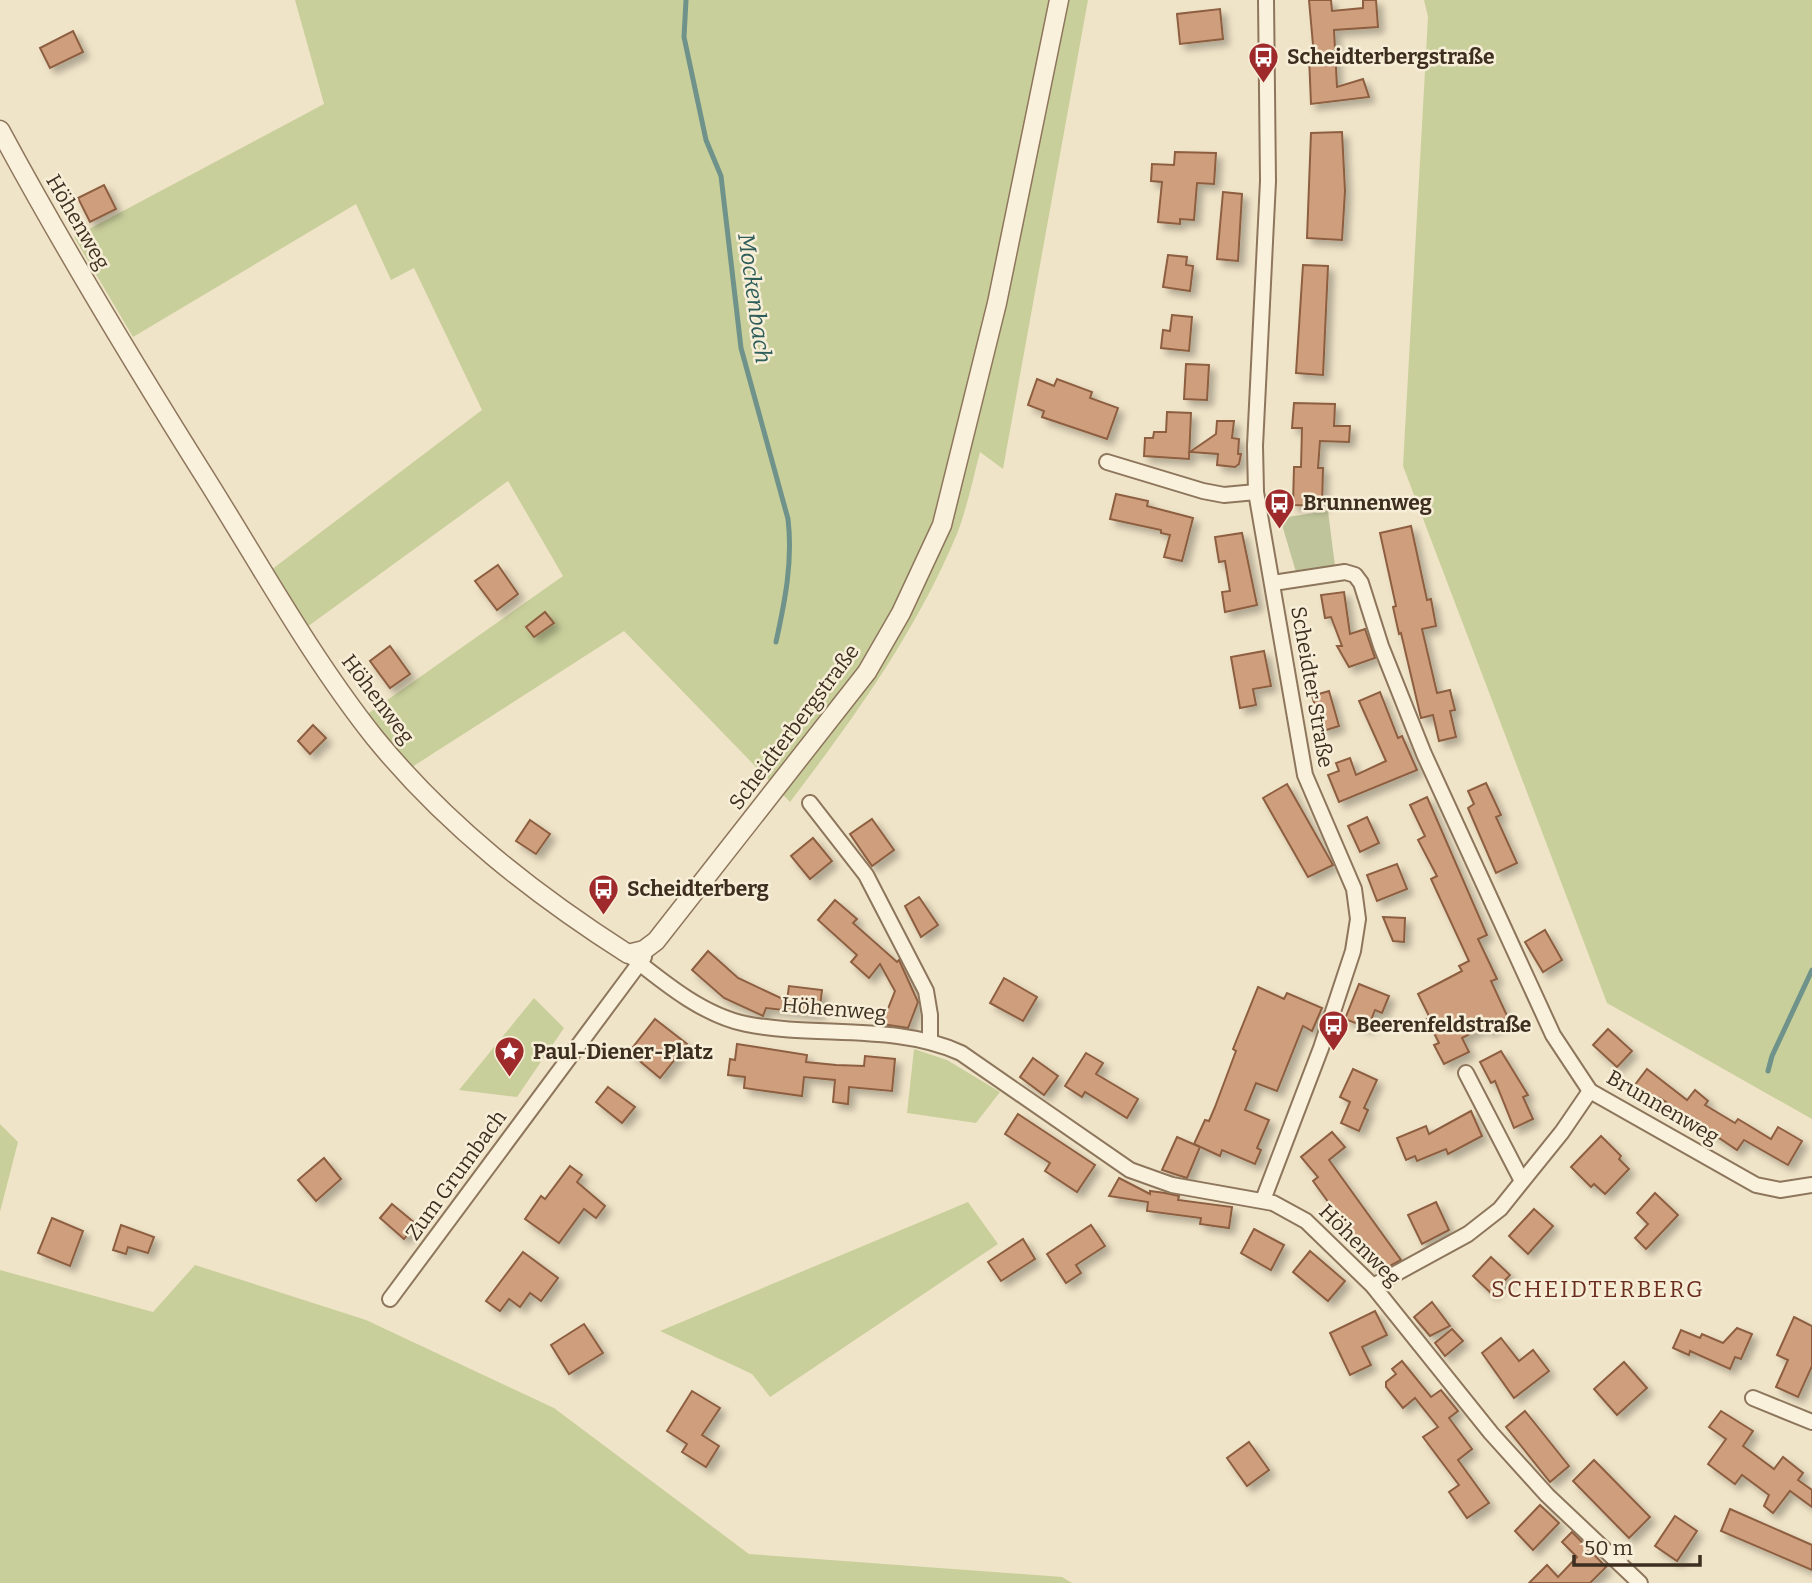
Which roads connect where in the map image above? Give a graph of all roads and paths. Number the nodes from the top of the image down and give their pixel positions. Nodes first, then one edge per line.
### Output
1 (1059, 0) edge
2 (1266, 0) edge
3 (0, 130) edge
4 (1107, 462) dead end
5 (1256, 492) junction
6 (1273, 583) junction
7 (810, 803) dead end
8 (633, 958) junction
9 (930, 1041) junction
10 (1466, 1073) dead end
11 (1590, 1091) junction
12 (1522, 1181) junction
13 (1812, 1185) edge
14 (1263, 1200) junction
15 (1373, 1286) junction
16 (390, 1299) dead end
17 (1753, 1398) dead end
18 (1812, 1422) edge
19 (1640, 1583) edge

1 - 8 street, Scheidterbergstraße
2 - 5 street, Scheidter Straße
3 - 8 street, Höhenweg
4 - 5 street
5 - 6 street, Scheidter Straße
6 - 11 street, Brunnenweg
6 - 14 street, Scheidter Straße
7 - 9 street
8 - 9 street, Höhenweg
8 - 16 street, Zum Grumbach
9 - 14 street, Höhenweg
10 - 12 street
11 - 12 street
11 - 13 street, Brunnenweg
12 - 15 street
14 - 15 street, Höhenweg
15 - 19 street, Höhenweg
17 - 18 street

